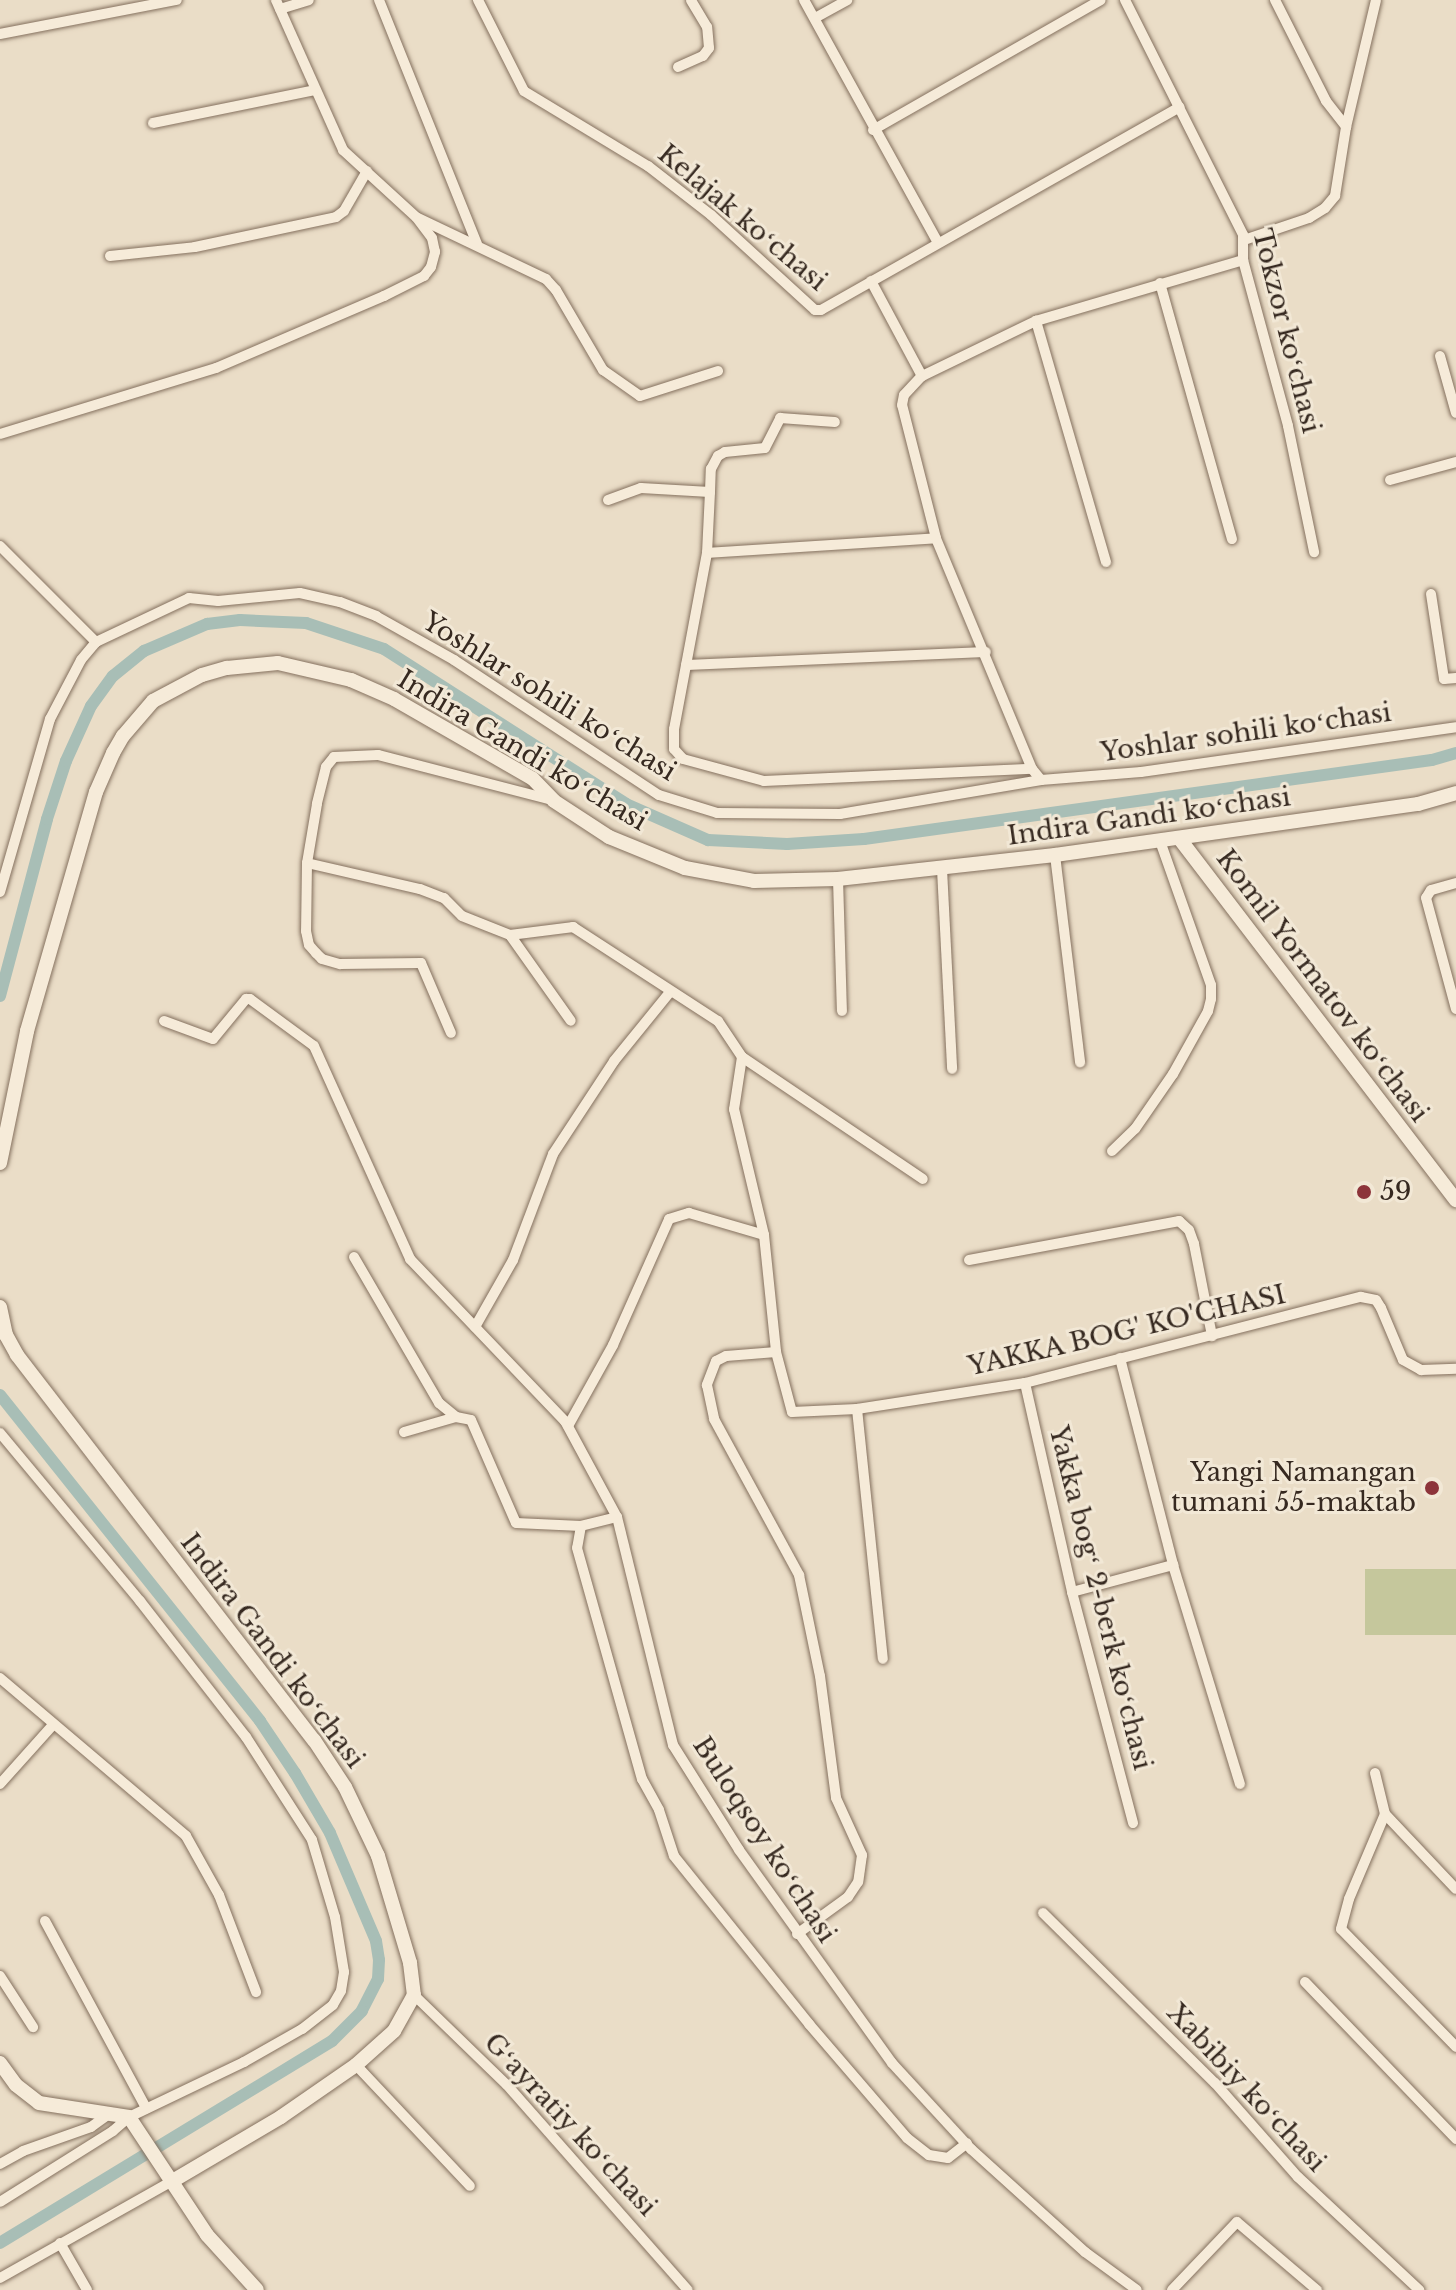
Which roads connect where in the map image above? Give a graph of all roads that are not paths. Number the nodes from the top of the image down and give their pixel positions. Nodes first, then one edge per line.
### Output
1 (177, 0) edge
2 (309, 0) edge
3 (379, 0) edge
4 (478, 0) edge
5 (691, 0) edge
6 (804, 0) edge
7 (847, 0) edge
8 (1101, 0) edge
9 (1125, 0) edge
10 (1275, 0) edge
11 (1376, 0) edge
12 (278, 4) edge
13 (815, 18) junction
14 (0, 34) edge
15 (678, 67) dead end
16 (315, 90) junction
17 (1180, 107) junction
18 (153, 123) dead end
19 (1346, 127) junction
20 (873, 130) junction
21 (367, 171) junction
22 (416, 217) junction
23 (1244, 240) junction
24 (938, 243) junction
25 (477, 244) junction
26 (110, 256) dead end
27 (1243, 260) junction
28 (871, 281) junction
29 (1160, 283) junction
30 (1036, 321) junction
31 (1440, 356) dead end
32 (718, 371) dead end
33 (922, 376) junction
34 (1456, 413) edge
35 (835, 422) dead end
36 (0, 434) edge
37 (1456, 462) edge
38 (1390, 480) dead end
39 (710, 492) junction
40 (608, 500) dead end
41 (936, 538) junction
42 (1232, 539) dead end
43 (0, 546) edge
44 (1314, 552) dead end
45 (707, 553) junction
46 (1106, 562) dead end
47 (1431, 594) dead end
48 (96, 642) junction
49 (986, 652) junction
50 (686, 665) junction
51 (1456, 678) edge
52 (1456, 727) edge
53 (1032, 769) junction
54 (1041, 780) junction
55 (1456, 793) edge
56 (554, 801) junction
57 (1179, 838) junction
58 (1160, 841) junction
59 (1055, 855) junction
60 (307, 863) junction
61 (942, 869) junction
62 (838, 879) junction
63 (1456, 883) edge
64 (0, 892) edge
65 (510, 935) junction
66 (670, 992) junction
67 (1455, 1002) edge
68 (842, 1011) dead end
69 (164, 1021) dead end
70 (571, 1021) dead end
71 (451, 1033) dead end
72 (742, 1057) junction
73 (1080, 1063) dead end
74 (952, 1069) dead end
75 (1112, 1151) dead end
76 (0, 1163) edge
77 (923, 1179) dead end
78 (1456, 1200) edge
79 (764, 1235) junction
80 (354, 1257) dead end
81 (969, 1260) dead end
82 (0, 1307) edge
83 (475, 1327) junction
84 (1212, 1336) junction
85 (776, 1352) junction
86 (1120, 1358) junction
87 (1456, 1369) edge
88 (1025, 1383) junction
89 (857, 1409) junction
90 (456, 1417) junction
91 (568, 1426) junction
92 (404, 1432) dead end
93 (0, 1433) edge
94 (617, 1517) junction
95 (581, 1526) junction
96 (1173, 1565) junction
97 (1072, 1592) junction
98 (883, 1659) dead end
99 (0, 1678) edge
100 (53, 1725) junction
101 (1375, 1773) dead end
102 (0, 1784) edge
103 (1240, 1784) dead end
104 (1385, 1814) junction
105 (1133, 1823) dead end
106 (1456, 1889) edge
107 (1043, 1913) dead end
108 (45, 1921) dead end
109 (797, 1934) junction
110 (0, 1976) edge
111 (1305, 1982) dead end
112 (256, 1992) dead end
113 (414, 1995) junction
114 (33, 2027) dead end
115 (1456, 2047) edge
116 (0, 2063) edge
117 (356, 2065) junction
118 (146, 2108) junction
119 (111, 2112) junction
120 (129, 2117) junction
121 (1456, 2139) edge
122 (967, 2143) junction
123 (0, 2164) edge
124 (174, 2180) junction
125 (470, 2186) dead end
126 (0, 2202) edge
127 (60, 2243) junction
128 (0, 2278) edge
129 (87, 2290) edge
130 (257, 2290) edge
131 (688, 2290) edge
132 (1137, 2290) edge
133 (1172, 2290) edge
134 (1317, 2290) edge
135 (1419, 2290) edge

1 - 14 street
2 - 12 street
3 - 25 street
4 - 28 street, Kelajak koʻchasi
5 - 15 street
6 - 13 street
7 - 13 street
8 - 20 street
9 - 17 street, Tokzor koʻchasi
10 - 19 street
11 - 19 street
12 - 16 street
13 - 20 street
16 - 18 street
16 - 21 street
17 - 23 street, Tokzor koʻchasi
17 - 24 street, Kelajak koʻchasi
19 - 23 street
20 - 24 street
21 - 22 street
21 - 26 street
22 - 25 street
22 - 36 street
23 - 27 street, Tokzor koʻchasi
24 - 28 street, Kelajak koʻchasi
25 - 32 street
27 - 29 street
27 - 44 street, Tokzor koʻchasi
28 - 33 street
29 - 30 street
29 - 42 street
30 - 33 street
30 - 46 street
31 - 34 street
33 - 41 street
35 - 39 street, Yoshlar sohili koʻchasi
37 - 38 street
39 - 40 street
39 - 45 street, Yoshlar sohili koʻchasi
41 - 45 street
41 - 49 street
43 - 48 street
45 - 50 street, Yoshlar sohili koʻchasi
47 - 51 street
48 - 54 street, Yoshlar sohili koʻchasi
48 - 64 street
49 - 50 street
49 - 53 street
50 - 53 street, Yoshlar sohili koʻchasi
52 - 54 street, Yoshlar sohili koʻchasi
53 - 54 street
55 - 57 street, Indira Gandi koʻchasi
56 - 60 street
56 - 62 street, Indira Gandi koʻchasi
56 - 76 street, Indira Gandi koʻchasi
57 - 58 street, Indira Gandi koʻchasi
57 - 78 street, Komil Yormatov koʻchasi
58 - 59 street, Indira Gandi koʻchasi
58 - 75 street
59 - 61 street, Indira Gandi koʻchasi
59 - 73 street
60 - 65 street
60 - 71 street
61 - 62 street, Indira Gandi koʻchasi
61 - 74 street
62 - 68 street
63 - 67 street
65 - 66 street
65 - 70 street
66 - 72 street
66 - 83 street
69 - 83 street, Buloqsoy koʻchasi
72 - 77 street
72 - 79 street, YAKKA BOG' KO'CHASI
79 - 85 street, YAKKA BOG' KO'CHASI
79 - 91 street
80 - 90 street
81 - 84 street
82 - 113 street, Indira Gandi koʻchasi
83 - 91 street, Buloqsoy koʻchasi
84 - 86 street, YAKKA BOG' KO'CHASI
84 - 87 street, YAKKA BOG' KO'CHASI
85 - 89 street, YAKKA BOG' KO'CHASI
85 - 109 street
86 - 88 street, YAKKA BOG' KO'CHASI
86 - 96 street
88 - 89 street, YAKKA BOG' KO'CHASI
88 - 97 street, Yakka bogʻ 2-berk koʻchasi
89 - 98 street
90 - 92 street
90 - 95 street
91 - 94 street, Buloqsoy koʻchasi
93 - 118 street
94 - 95 street
94 - 109 street, Buloqsoy koʻchasi
95 - 122 street
96 - 97 street
96 - 103 street
97 - 105 street, Yakka bogʻ 2-berk koʻchasi
99 - 100 street
100 - 102 street
100 - 112 street
101 - 104 street
104 - 106 street
104 - 115 street
107 - 135 street, Xabibiy koʻchasi
108 - 118 street
109 - 122 street, Buloqsoy koʻchasi
110 - 114 street
111 - 121 street
113 - 117 street
113 - 131 street, Gʻayratiy koʻchasi
116 - 119 street
117 - 124 street
117 - 125 street
118 - 120 street
119 - 120 street
119 - 123 street
120 - 124 street
120 - 126 street
122 - 132 street, Buloqsoy koʻchasi
124 - 127 street
124 - 130 street
127 - 128 street
127 - 129 street
133 - 134 street

